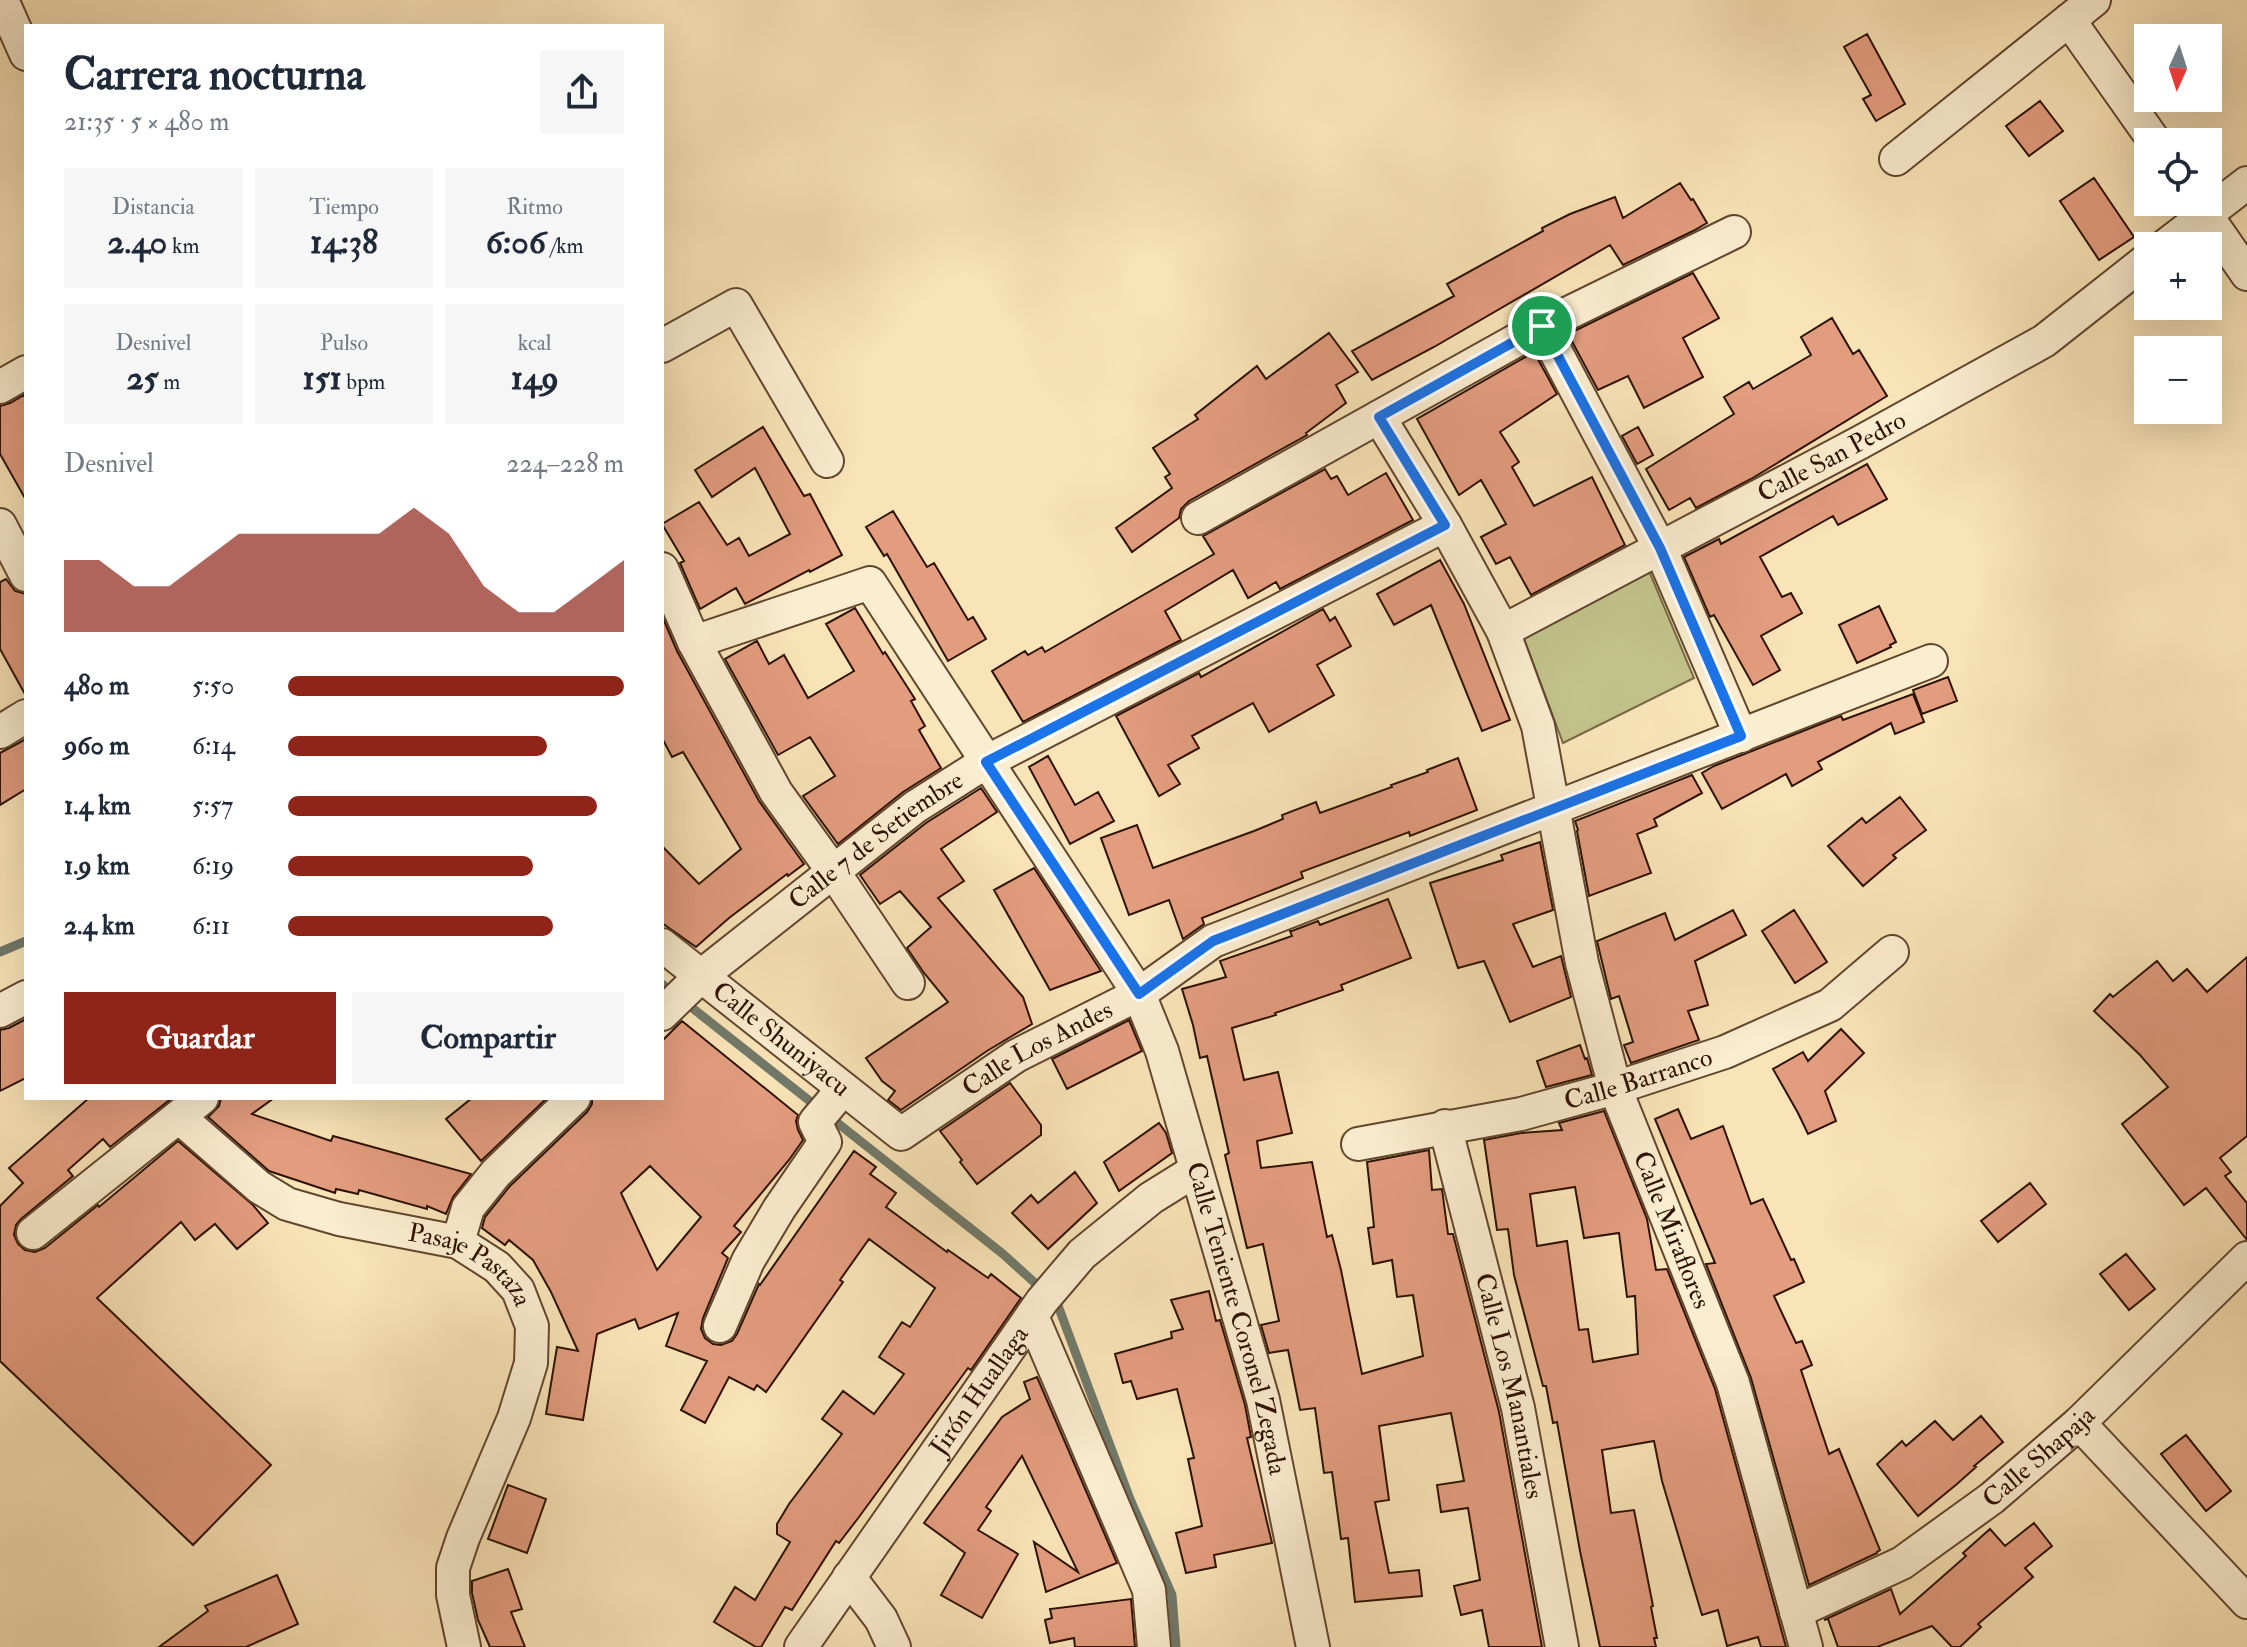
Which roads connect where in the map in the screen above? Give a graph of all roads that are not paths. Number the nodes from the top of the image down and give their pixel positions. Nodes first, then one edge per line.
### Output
1 (2, 0) edge
2 (2094, 0) edge
3 (2069, 20) junction
4 (24, 50) edge
5 (2145, 128) edge
6 (1896, 159) dead end
7 (2247, 183) edge
8 (2222, 197) edge
9 (2193, 216) edge
10 (2207, 216) edge
11 (1734, 232) dead end
12 (2178, 232) edge
13 (2134, 270) edge
14 (2247, 274) edge
15 (1542, 326) junction
16 (664, 345) edge
17 (24, 373) edge
18 (0, 387) edge
19 (1379, 417) junction
20 (827, 461) dead end
21 (1198, 518) dead end
22 (0, 525) edge
23 (1445, 525) junction
24 (1660, 548) junction
25 (24, 571) edge
26 (664, 574) edge
27 (1503, 631) junction
28 (694, 642) junction
29 (1931, 661) dead end
30 (24, 717) edge
31 (0, 732) edge
32 (1741, 736) junction
33 (986, 762) junction
34 (1555, 808) junction
35 (833, 871) junction
36 (664, 947) edge
37 (1892, 952) dead end
38 (701, 976) junction
39 (908, 983) dead end
40 (1139, 994) junction
41 (24, 998) edge
42 (667, 1009) edge
43 (0, 1011) edge
44 (1615, 1088) junction
45 (843, 1089) junction
46 (572, 1100) edge
47 (190, 1108) edge
48 (1445, 1126) junction
49 (901, 1134) joint
50 (1358, 1144) dead end
51 (1196, 1170) junction
52 (33, 1233) dead end
53 (458, 1242) junction
54 (2247, 1258) edge
55 (1042, 1301) junction
56 (720, 1326) dead end
57 (2079, 1423) junction
58 (849, 1577) junction
59 (2247, 1602) edge
60 (1796, 1612) junction
61 (464, 1647) edge
62 (801, 1647) edge
63 (894, 1647) edge
64 (1154, 1647) edge
65 (1313, 1647) edge
66 (1562, 1647) edge
67 (1806, 1647) edge

1 - 4 street
2 - 3 street
3 - 5 street
3 - 6 street
7 - 8 street
9 - 12 street
10 - 14 street
11 - 15 street
13 - 24 street, Calle San Pedro
15 - 19 street
15 - 24 street
16 - 20 street
17 - 18 street
19 - 21 street
19 - 23 street, Calle Miraflores
22 - 25 street
23 - 27 street, Calle Miraflores
23 - 33 street, Calle 7 de Setiembre
24 - 27 street, Calle San Pedro
24 - 32 street
26 - 28 street
27 - 34 street, Calle Miraflores
28 - 33 street, Calle Teniente Coronel Zegada
28 - 35 street
29 - 32 street, Calle Los Andes
30 - 31 street
32 - 34 street, Calle Los Andes
33 - 35 street, Calle 7 de Setiembre
33 - 40 street, Calle Teniente Coronel Zegada
34 - 40 street, Calle Los Andes
34 - 44 street, Calle Miraflores
35 - 38 street, Calle 7 de Setiembre
35 - 39 street
36 - 38 street, Calle Shuniyacu
37 - 44 street, Calle Barranco
38 - 42 street, Calle 7 de Setiembre
38 - 45 street, Calle Shuniyacu
40 - 49 street, Calle Los Andes
40 - 51 street, Calle Teniente Coronel Zegada
41 - 43 street
44 - 48 street, Calle Barranco
44 - 60 street, Calle Miraflores
45 - 49 street, Calle Shuniyacu
45 - 56 street
46 - 53 street
47 - 52 street
47 - 53 street, Pasaje Pastaza
48 - 50 street, Calle Barranco
48 - 66 street, Calle Los Manantiales
51 - 55 street, Jirón Huallaga
51 - 65 street, Calle Teniente Coronel Zegada
53 - 61 street, Pasaje Pastaza
54 - 57 street, Calle Shapaja
55 - 58 street, Jirón Huallaga
55 - 64 street
57 - 59 street
57 - 60 street, Calle Shapaja
58 - 62 street, Jirón Huallaga
58 - 63 street
60 - 67 street, Calle Miraflores

